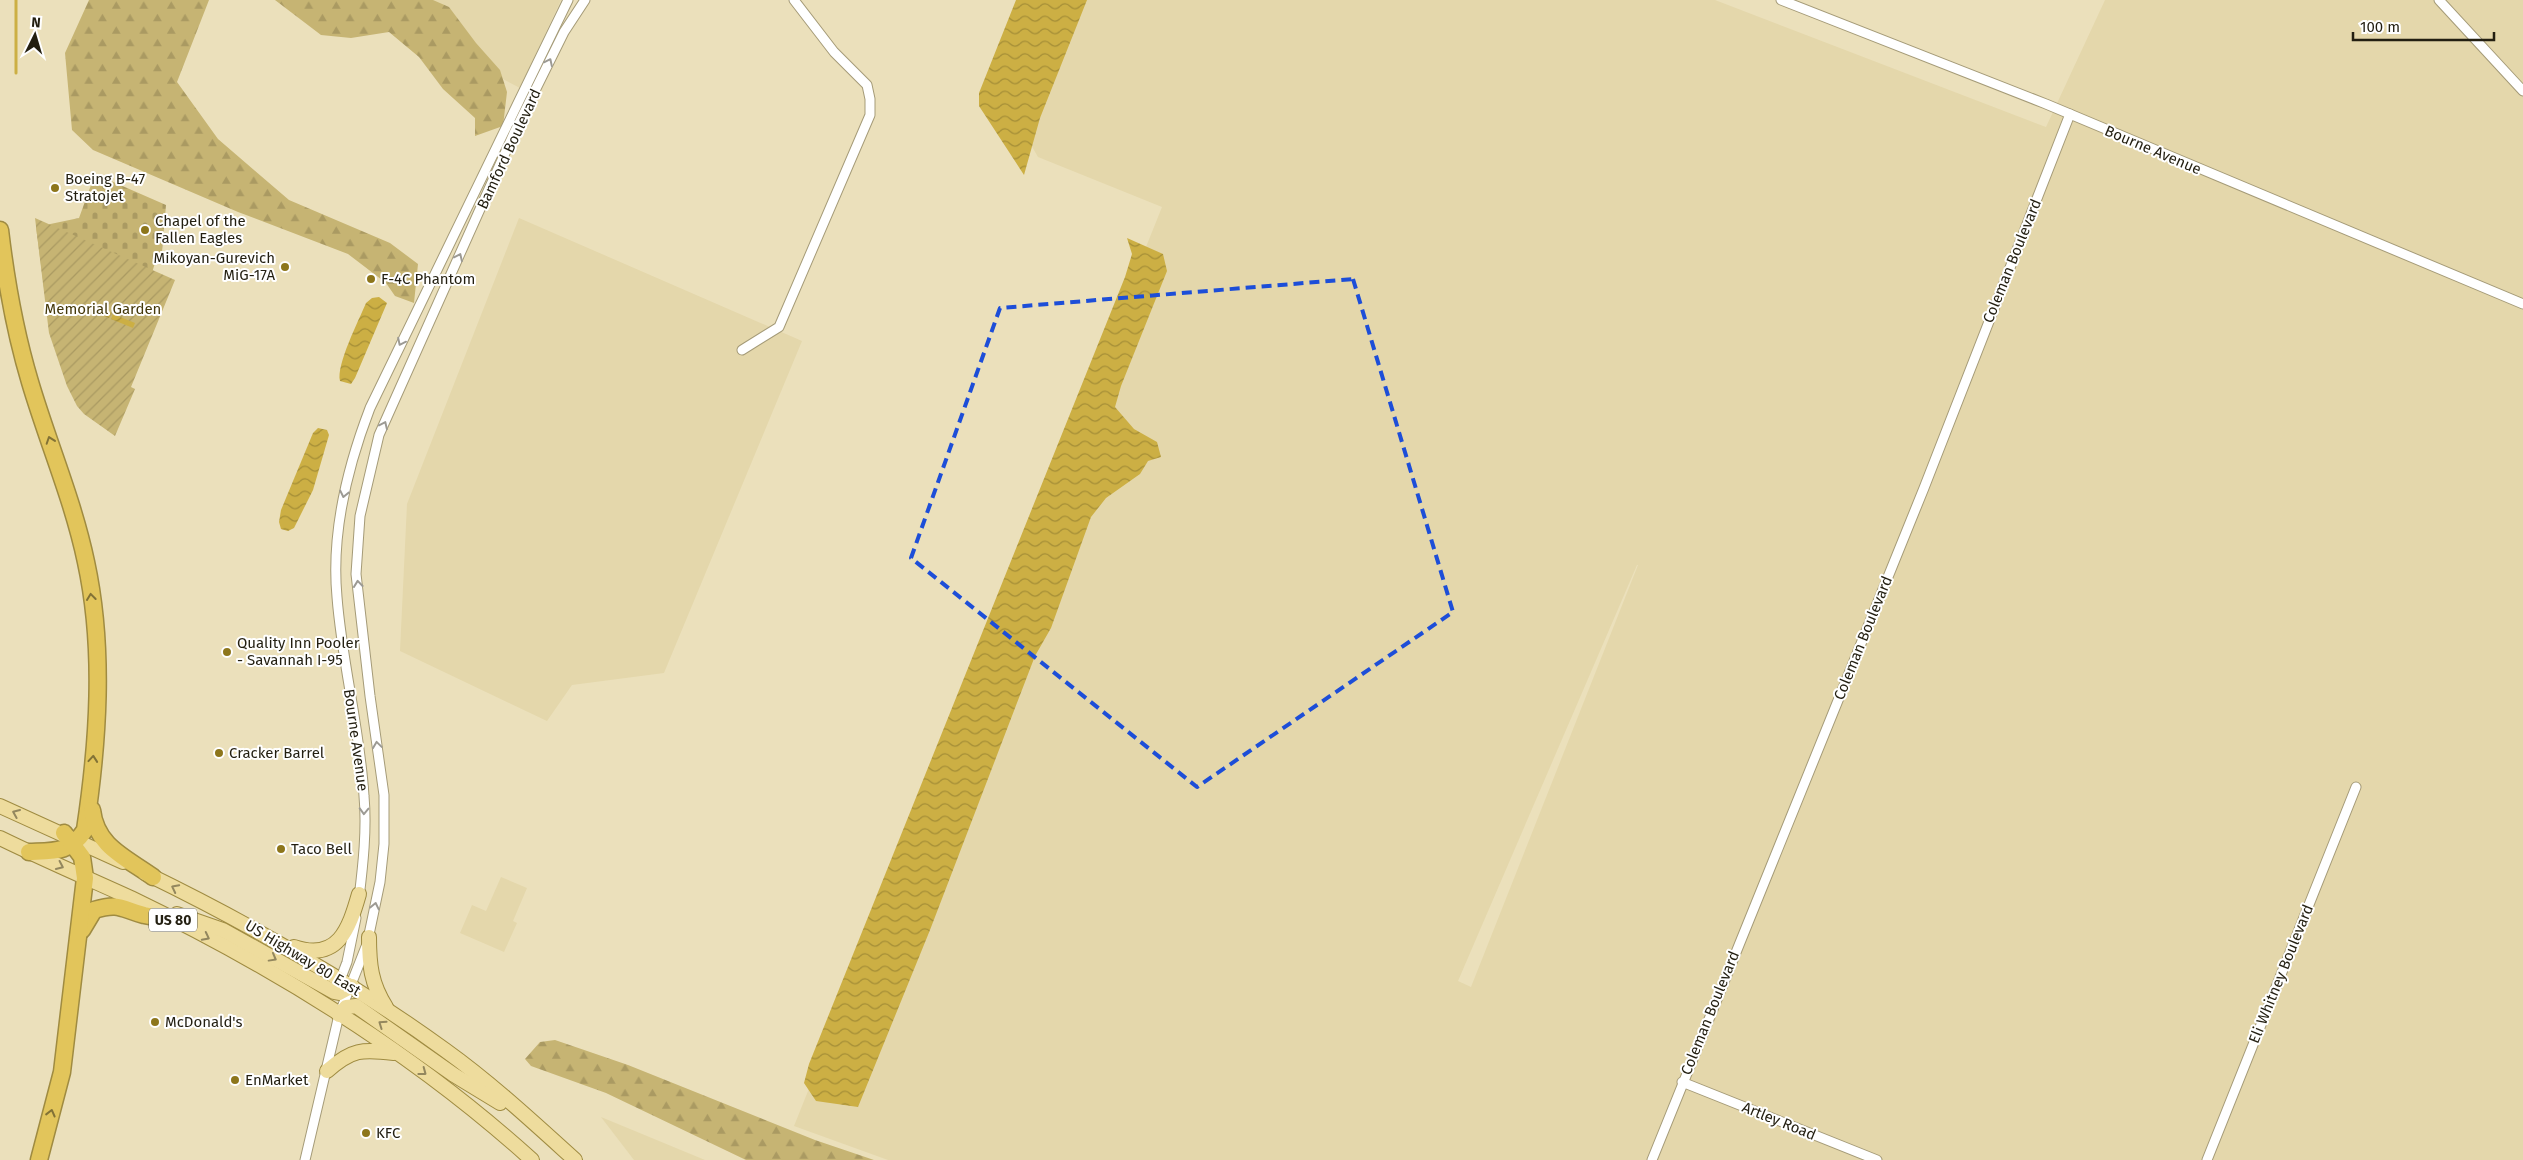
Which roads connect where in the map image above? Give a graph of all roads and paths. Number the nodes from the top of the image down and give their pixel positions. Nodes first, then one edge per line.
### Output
1 (568, 0) edge
2 (584, 0) edge
3 (794, 0) edge
4 (1781, 0) edge
5 (2439, 0) edge
6 (2523, 91) edge
7 (2070, 114) junction
8 (0, 230) edge
9 (423, 298) joint
10 (438, 302) joint
11 (2523, 304) edge
12 (742, 350) dead end
13 (2356, 787) dead end
14 (90, 792) junction
15 (0, 806) edge
16 (0, 838) edge
17 (72, 839) junction
18 (29, 852) junction
19 (153, 876) junction
20 (85, 878) junction
21 (359, 894) junction
22 (132, 899) junction
23 (175, 921) junction
24 (79, 937) junction
25 (369, 937) junction
26 (281, 943) junction
27 (344, 987) junction
28 (389, 1012) junction
29 (339, 1015) junction
30 (398, 1054) junction
31 (327, 1071) junction
32 (1682, 1082) junction
33 (539, 1128) junction
34 (39, 1160) edge
35 (305, 1160) edge
36 (532, 1160) edge
37 (575, 1160) edge
38 (1652, 1160) edge
39 (1877, 1160) edge
40 (2207, 1160) edge

1 - 9 street, Bamford Boulevard
10 -> 2 street, Bamford Boulevard
3 - 12 street
4 - 7 street, Bourne Avenue
5 - 6 street
7 - 11 street, Bourne Avenue
7 - 32 street, Coleman Boulevard
14 -> 8 highway
9 -> 21 street, Bourne Avenue
25 -> 10 street, Bourne Avenue
13 - 40 street, Eli Whitney Boulevard
14 - 17 highway
14 - 19 highway
17 -> 15 main road, US Highway 80 East / US 80
16 - 18 main road, US Highway 80 East / US 80
17 - 18 highway
17 - 19 main road, US Highway 80 East / US 80
17 - 20 highway
18 -> 20 main road, US Highway 80 East / US 80
26 -> 19 main road, US Highway 80 East / US 80
20 - 22 main road, US Highway 80 East / US 80
20 - 24 highway
21 - 26 main road
21 - 27 street, Bourne Avenue
22 - 23 main road, US Highway 80 East / US 80
22 -> 27 main road
23 - 24 highway
23 -> 29 main road, US Highway 80 East / US 80
34 -> 24 highway
25 - 27 street, Bourne Avenue
25 - 28 main road
26 - 27 main road, US Highway 80 East / US 80
27 - 28 main road, US Highway 80 East / US 80
27 - 29 street
27 - 29 street, Bourne Avenue
28 - 33 main road, US Highway 80 East / US 80
29 - 30 main road, US Highway 80 East / US 80
29 - 31 street
33 -> 29 main road
30 - 31 main road
30 -> 36 main road, US Highway 80 East / US 80
31 - 35 street
32 - 38 street, Coleman Boulevard
32 - 39 street, Artley Road
33 - 37 main road, US Highway 80 East / US 80

